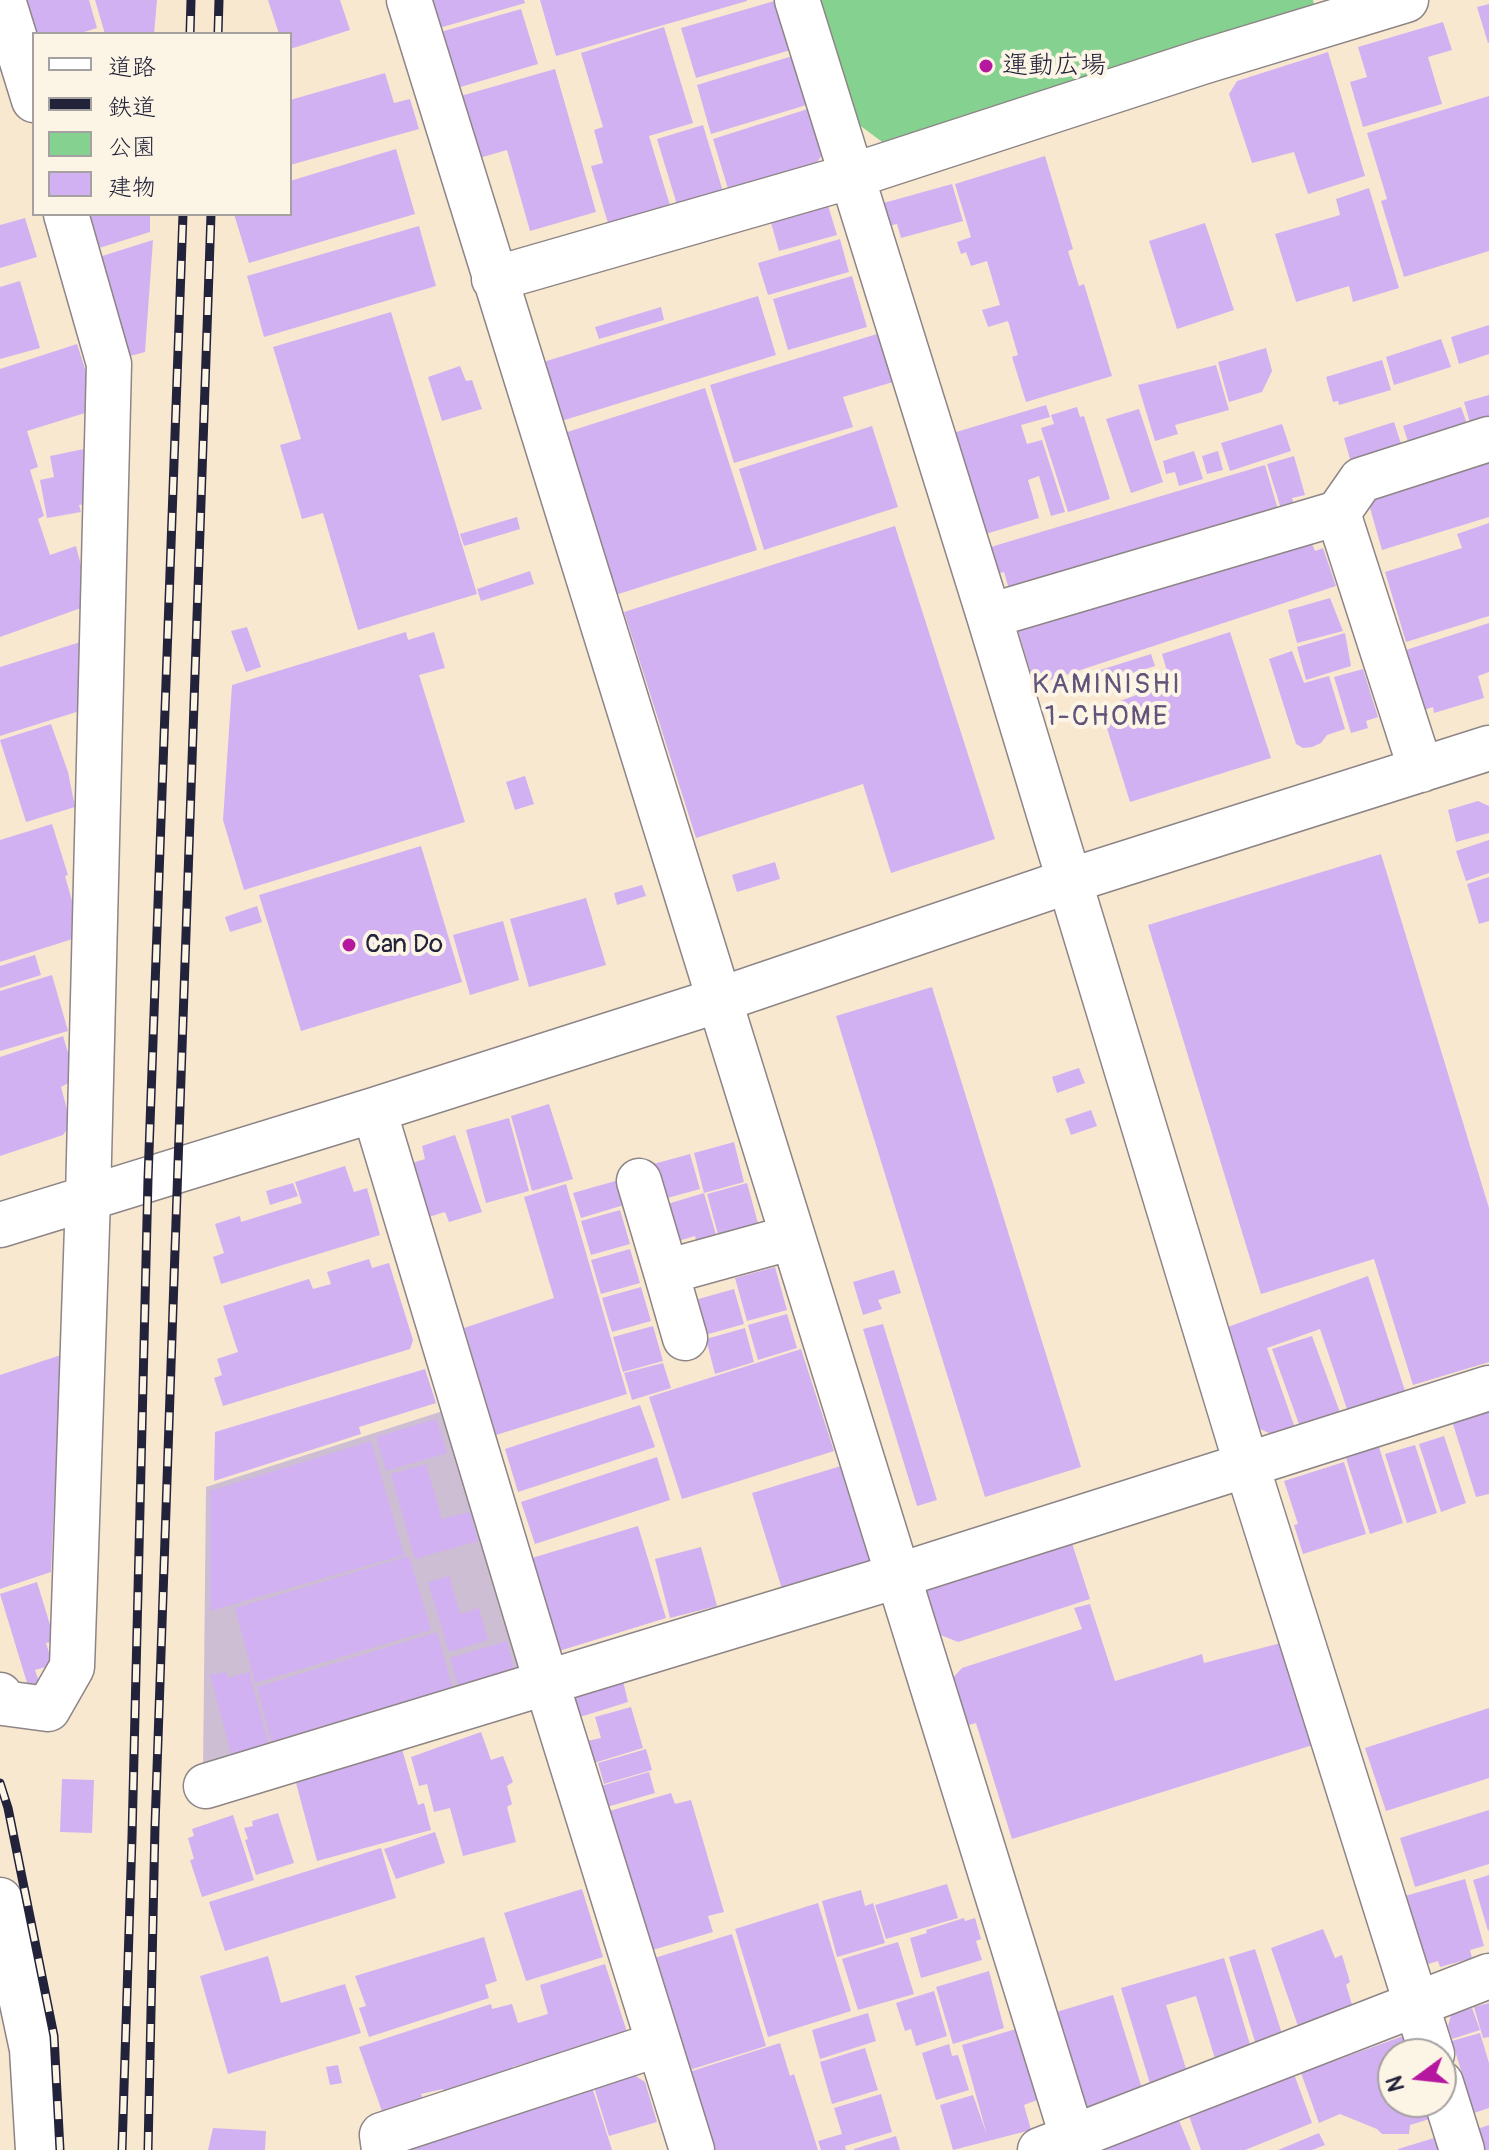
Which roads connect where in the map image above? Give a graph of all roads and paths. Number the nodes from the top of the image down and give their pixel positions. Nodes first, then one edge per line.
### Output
1 (3, 0) edge
2 (409, 0) edge
3 (797, 0) edge
4 (1406, 0) edge
5 (32, 94) edge
6 (852, 176) junction
7 (67, 216) edge
8 (494, 279) junction
9 (1489, 439) edge
10 (1338, 513) junction
11 (989, 616) junction
12 (1489, 748) edge
13 (1421, 770) junction
14 (1069, 881) junction
15 (719, 1000) junction
16 (374, 1110) junction
17 (639, 1181) dead end
18 (88, 1198) junction
19 (0, 1225) edge
20 (793, 1237) junction
21 (666, 1272) junction
22 (685, 1338) dead end
23 (1489, 1388) edge
24 (1246, 1463) junction
25 (897, 1576) junction
26 (546, 1681) junction
27 (0, 1695) edge
28 (206, 1786) dead end
29 (0, 1900) edge
30 (1489, 1976) edge
31 (1417, 2004) junction
32 (1427, 2038) edge
33 (659, 2044) junction
34 (1452, 2118) edge
35 (1056, 2144) edge
36 (38, 2150) edge
37 (384, 2150) edge
38 (692, 2150) edge
39 (1462, 2150) edge

1 - 5 street
2 - 8 street
3 - 6 street
4 - 6 street
6 - 8 street
6 - 11 street
7 - 18 street
8 - 15 street
9 - 10 street
10 - 11 street
10 - 13 street
11 - 14 street
12 - 13 street
13 - 14 street
14 - 15 street
14 - 24 street
15 - 16 street
15 - 20 street
16 - 18 street
16 - 26 street
17 - 21 street
18 - 19 street
18 - 27 street
20 - 21 street
20 - 25 street
21 - 22 street
23 - 24 street
24 - 25 street
24 - 31 street
25 - 26 street
25 - 35 street
26 - 28 street
26 - 33 street
29 - 36 street
30 - 31 street
31 - 32 street
31 - 35 street
33 - 37 street
33 - 38 street
34 - 39 street

